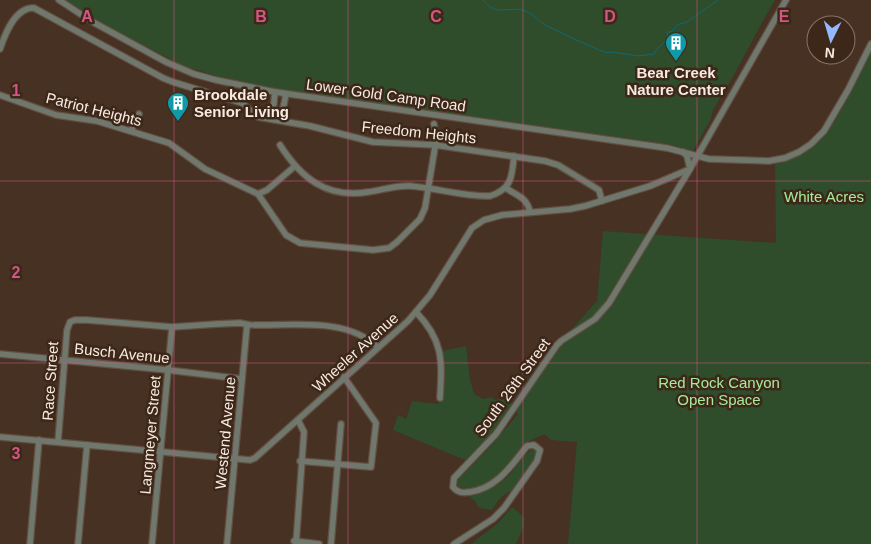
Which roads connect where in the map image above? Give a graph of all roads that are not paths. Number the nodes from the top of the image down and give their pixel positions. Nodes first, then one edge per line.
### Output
1 (59, 0) edge
2 (786, 0) edge
3 (871, 44) edge
4 (0, 49) edge
5 (275, 92) junction
6 (286, 94) junction
7 (0, 95) edge
8 (139, 114) dead end
9 (434, 124) dead end
10 (131, 131) junction
11 (280, 145) dead end
12 (435, 145) junction
13 (682, 151) junction
14 (514, 156) junction
15 (697, 156) junction
16 (294, 166) junction
17 (690, 169) junction
18 (506, 188) junction
19 (428, 189) junction
20 (258, 194) junction
21 (602, 201) junction
22 (530, 212) junction
23 (416, 312) junction
24 (250, 325) junction
25 (172, 327) junction
26 (378, 347) junction
27 (0, 354) edge
28 (65, 360) junction
29 (168, 370) junction
30 (344, 377) junction
31 (242, 379) junction
32 (440, 398) dead end
33 (298, 420) junction
34 (341, 424) dead end
35 (0, 437) edge
36 (39, 440) junction
37 (58, 442) junction
38 (87, 445) junction
39 (161, 452) junction
40 (235, 458) junction
41 (302, 461) junction
42 (338, 464) junction
43 (295, 542) edge
44 (30, 544) edge
45 (78, 544) edge
46 (152, 544) edge
47 (227, 544) edge
48 (319, 544) edge
49 (331, 544) edge
50 (454, 544) edge

1 - 5 street, Lower Gold Camp Road
2 - 15 street, South 26th Street
3 - 15 street, Lower Gold Camp Road
4 - 12 street, Freedom Heights
5 - 6 street, Lower Gold Camp Road
5 - 6 street
6 - 13 street, Lower Gold Camp Road
7 - 10 street, Patriot Heights
8 - 10 street
9 - 12 street
10 - 20 street, Patriot Heights
11 - 16 street
12 - 14 street, Freedom Heights
12 - 19 street
13 - 15 street, Lower Gold Camp Road
13 - 17 street
14 - 18 street
14 - 21 street, Freedom Heights
15 - 17 street, South 26th Street
16 - 19 street
16 - 20 street
17 - 21 street, Wheeler Avenue
17 - 50 street, South 26th Street
18 - 19 street
18 - 22 street
19 - 20 street
21 - 22 street, Wheeler Avenue
22 - 23 street, Wheeler Avenue
23 - 26 street, Wheeler Avenue
23 - 32 street
24 - 25 street
24 - 26 street
24 - 31 street, Westend Avenue
25 - 28 street, Race Street
25 - 29 street, Langmeyer Street
26 - 30 street, Wheeler Avenue
27 - 28 street, Busch Avenue
28 - 29 street, Busch Avenue
28 - 37 street, Race Street
29 - 31 street, Busch Avenue
29 - 39 street, Langmeyer Street
30 - 33 street, Wheeler Avenue
30 - 42 street
31 - 40 street, Westend Avenue
33 - 40 street, Wheeler Avenue
33 - 41 street
34 - 42 street
35 - 36 street, Wheeler Avenue
36 - 37 street, Wheeler Avenue
36 - 44 street, Race Street
37 - 38 street, Wheeler Avenue
38 - 39 street, Wheeler Avenue
38 - 45 street
39 - 40 street, Wheeler Avenue
39 - 46 street, Langmeyer Street
40 - 47 street, Westend Avenue
41 - 42 street
41 - 43 street
42 - 49 street
43 - 48 street

